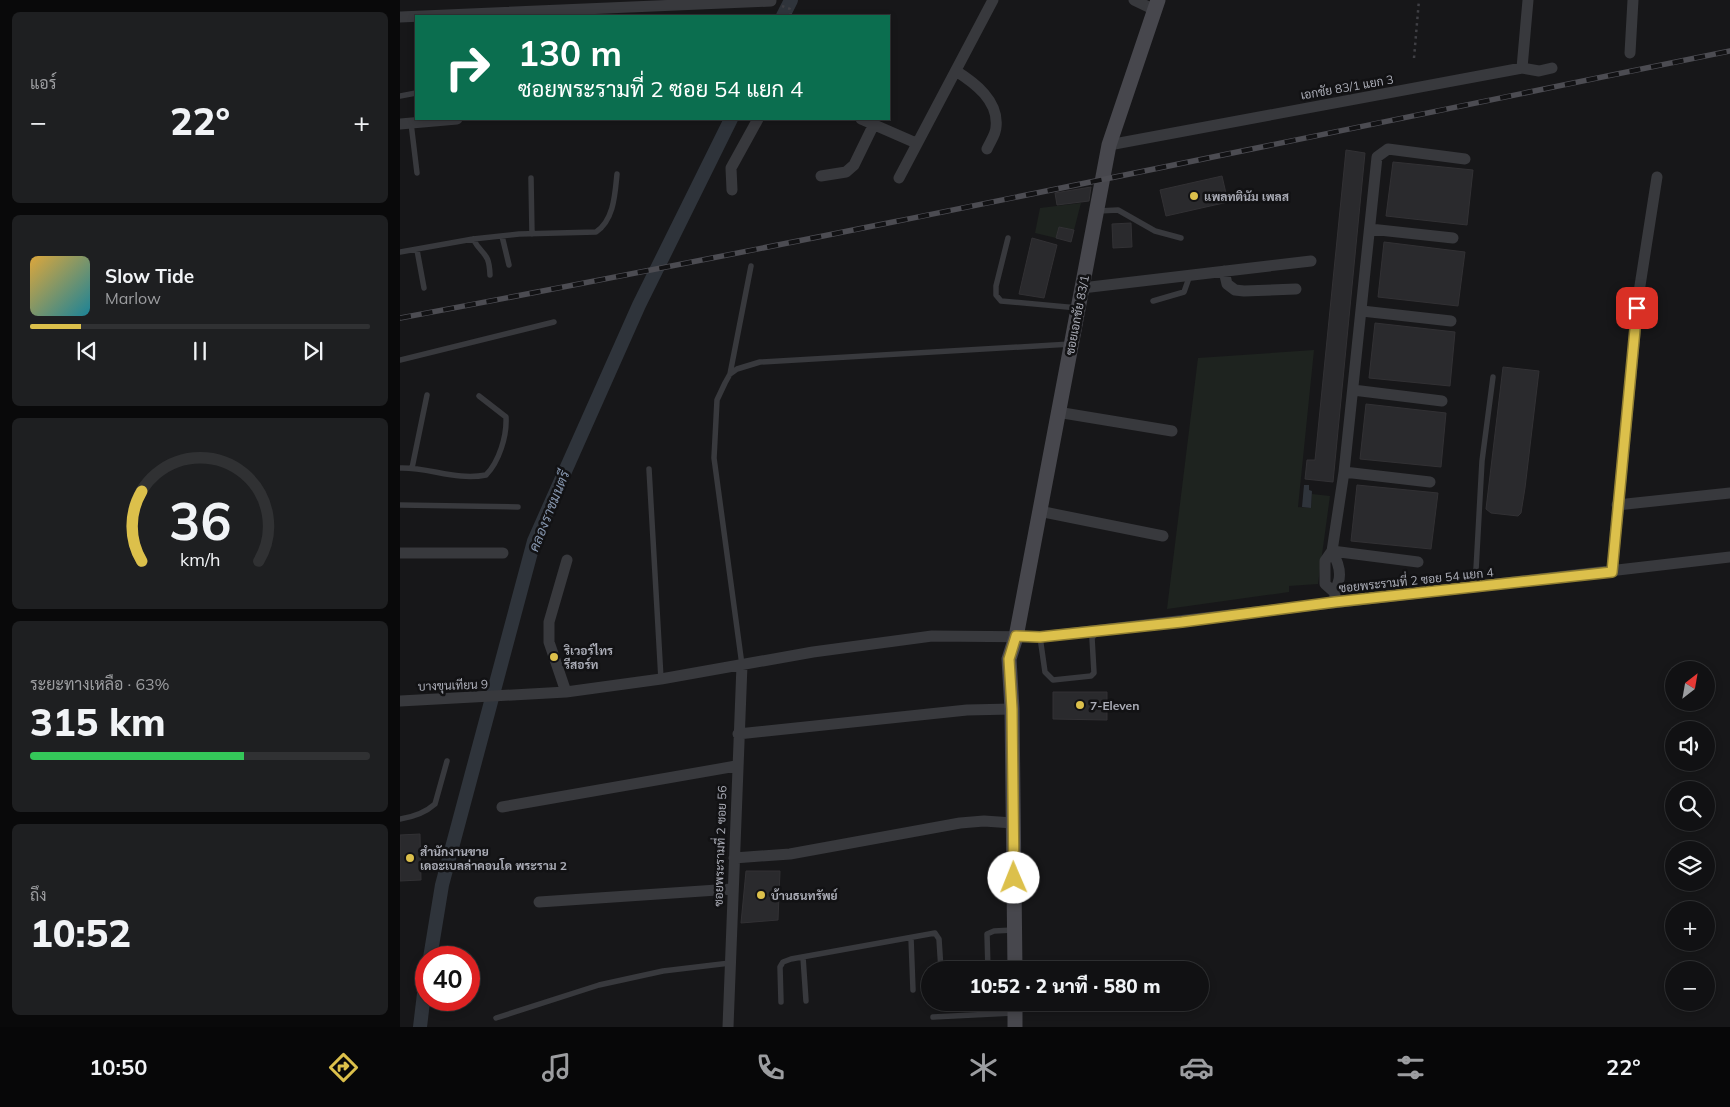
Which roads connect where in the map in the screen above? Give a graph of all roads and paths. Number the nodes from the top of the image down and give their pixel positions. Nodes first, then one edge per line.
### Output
1 (994, 0) edge
2 (1134, 0) edge
3 (1419, 0) edge
4 (1528, 0) edge
5 (1633, 0) edge
6 (734, 1) edge
7 (772, 1) edge
8 (1157, 5) edge
9 (790, 9) dead end
10 (442, 15) edge
11 (791, 15) edge
12 (415, 16) edge
13 (400, 17) edge
14 (1630, 53) dead end
15 (1414, 58) dead end
16 (1522, 68) junction
17 (1552, 68) dead end
18 (956, 71) junction
19 (415, 93) edge
20 (400, 96) edge
21 (447, 120) edge
22 (757, 120) edge
23 (864, 120) edge
24 (406, 124) edge
25 (874, 124) junction
26 (916, 143) junction
27 (1110, 145) junction
28 (987, 149) dead end
29 (1465, 159) dead end
30 (417, 173) dead end
31 (617, 174) dead end
32 (821, 176) dead end
33 (1656, 177) dead end
34 (531, 178) dead end
35 (899, 178) dead end
36 (732, 190) dead end
37 (1098, 211) junction
38 (1370, 228) junction
39 (532, 234) junction
40 (502, 236) junction
41 (1008, 238) dead end
42 (1181, 238) dead end
43 (1453, 238) dead end
44 (473, 239) junction
45 (417, 250) junction
46 (400, 252) edge
47 (1312, 261) dead end
48 (509, 265) dead end
49 (751, 266) dead end
50 (1224, 271) junction
51 (490, 275) dead end
52 (1190, 275) junction
53 (424, 288) dead end
54 (1082, 288) junction
55 (1296, 289) dead end
56 (1153, 302) dead end
57 (1078, 308) junction
58 (1362, 311) junction
59 (1451, 321) dead end
60 (554, 322) dead end
61 (1071, 344) junction
62 (400, 360) edge
63 (730, 374) junction
64 (1493, 377) dead end
65 (1353, 390) junction
66 (427, 395) dead end
67 (479, 396) dead end
68 (1442, 401) dead end
69 (1057, 412) junction
70 (1172, 431) dead end
71 (400, 468) edge
72 (412, 468) junction
73 (649, 469) dead end
74 (1344, 472) junction
75 (1430, 482) dead end
76 (1730, 493) edge
77 (400, 505) edge
78 (1617, 505) junction
79 (518, 507) dead end
80 (1039, 511) junction
81 (1163, 536) dead end
82 (1332, 551) junction
83 (400, 553) edge
84 (503, 553) dead end
85 (1730, 557) edge
86 (567, 560) dead end
87 (1418, 562) dead end
88 (1612, 572) junction
89 (1475, 588) junction
90 (1335, 597) junction
91 (1098, 630) junction
92 (1016, 636) junction
93 (1040, 637) junction
94 (742, 665) junction
95 (661, 678) junction
96 (566, 692) junction
97 (400, 701) edge
98 (1012, 709) junction
99 (738, 734) junction
100 (447, 761) dead end
101 (736, 766) junction
102 (502, 807) dead end
103 (400, 819) edge
104 (1013, 823) junction
105 (734, 858) junction
106 (732, 890) junction
107 (539, 902) dead end
108 (1015, 930) junction
109 (911, 938) junction
110 (803, 957) junction
111 (940, 961) edge
112 (988, 961) edge
113 (1015, 961) edge
114 (730, 964) junction
115 (913, 990) dead end
116 (781, 1002) dead end
117 (806, 1002) dead end
118 (1015, 1014) edge
119 (933, 1017) dead end
120 (496, 1018) dead end
121 (728, 1027) edge

1 - 18 street
2 - 8 street
3 - 15 path
4 - 16 street
5 - 14 street
6 - 7 street
6 - 10 street
8 - 27 street, ซอยเอกชัย 83/1
9 - 11 path
12 - 13 street
16 - 17 street, เอกชัย 83/1 แยก 3
16 - 27 street, เอกชัย 83/1 แยก 3
18 - 26 street
18 - 28 street
19 - 20 lane
21 - 24 street
22 - 36 street
23 - 25 street
24 - 30 lane
25 - 26 street
25 - 32 street
26 - 35 street
27 - 37 street, ซอยเอกชัย 83/1
29 - 38 street
31 - 39 lane
33 - 78 street
34 - 39 lane
37 - 42 lane
37 - 54 street, ซอยเอกชัย 83/1
38 - 43 street
38 - 58 street
39 - 40 lane
40 - 44 lane
40 - 48 lane
41 - 57 lane
44 - 45 lane
44 - 51 lane
45 - 46 lane
45 - 53 lane
47 - 50 street
49 - 63 lane
50 - 52 street
50 - 55 street
52 - 54 street
52 - 56 lane
54 - 57 street, ซอยเอกชัย 83/1
57 - 61 street, ซอยเอกชัย 83/1
58 - 59 street
58 - 65 street
60 - 62 lane
61 - 63 lane
61 - 69 street, ซอยเอกชัย 83/1
63 - 94 lane
64 - 89 lane
65 - 68 street
65 - 74 street
66 - 72 lane
67 - 72 lane
69 - 70 street
69 - 80 street, ซอยเอกชัย 83/1
71 - 72 lane
73 - 95 lane
74 - 75 street
74 - 82 street
76 - 78 street
77 - 79 lane
78 - 88 street
80 - 81 street
80 - 92 street, ซอยเอกชัย 83/1
82 - 87 street
82 - 90 street
83 - 84 street
85 - 88 street, ซอยพระรามที่ 2 ซอย 54 แยก 4
86 - 96 street
88 - 89 street, ซอยพระรามที่ 2 ซอย 54 แยก 4
89 - 90 street, ซอยพระรามที่ 2 ซอย 54 แยก 4
90 - 91 street, ซอยพระรามที่ 2 ซอย 54 แยก 4
91 - 93 street, ซอยพระรามที่ 2 ซอย 54 แยก 4
91 - 93 lane
92 - 93 street, ซอยพระรามที่ 2 ซอย 54 แยก 4
92 - 94 street, ซอยพระรามที่ 2 ซอย 54 แยก 4
92 - 98 street, ซอยเอกชัย 83/1
94 - 95 street, บางขุนเทียน 9
94 - 99 street, ซอยพระรามที่ 2 ซอย 56
95 - 96 street, บางขุนเทียน 9
96 - 97 street, บางขุนเทียน 9
98 - 99 street
98 - 104 street, ซอยเอกชัย 83/1
99 - 101 street, ซอยพระรามที่ 2 ซอย 56
100 - 103 lane
101 - 102 street
101 - 105 street, ซอยพระรามที่ 2 ซอย 56
104 - 105 street
104 - 108 street, ซอยเอกชัย 83/1
105 - 106 street, ซอยพระรามที่ 2 ซอย 56
106 - 107 street
106 - 114 street, ซอยพระรามที่ 2 ซอย 56
108 - 112 lane
108 - 113 street, ซอยเอกชัย 83/1
109 - 110 lane
109 - 111 lane
109 - 115 lane
110 - 116 lane
110 - 117 lane
114 - 120 lane
114 - 121 street, ซอยพระรามที่ 2 ซอย 56
118 - 119 lane

